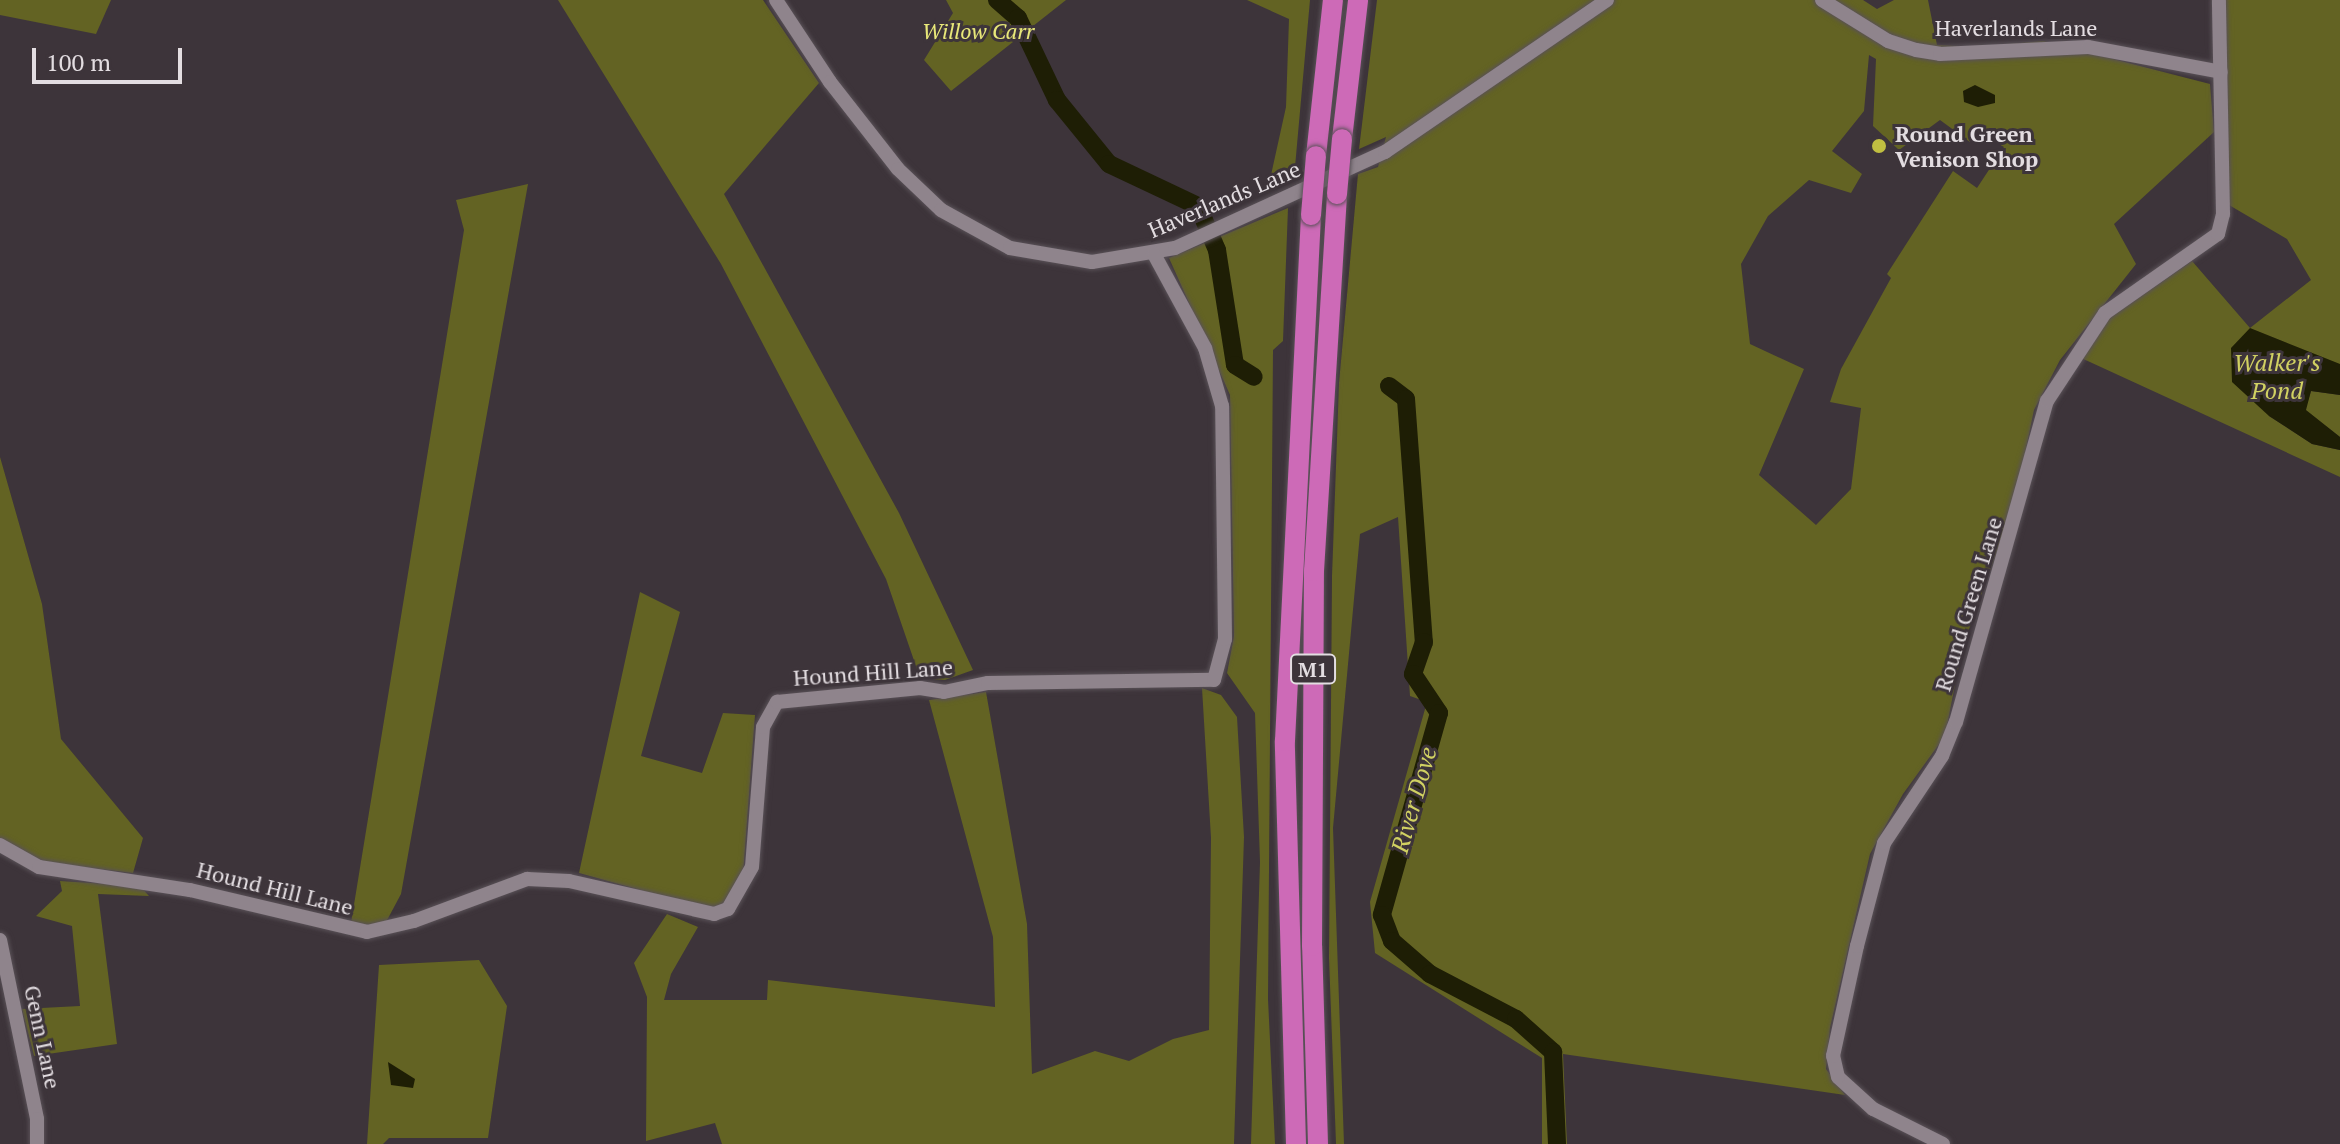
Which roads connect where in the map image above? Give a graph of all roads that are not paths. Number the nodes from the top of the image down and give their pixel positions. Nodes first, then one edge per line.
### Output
1 (776, 0) edge
2 (1333, 0) edge
3 (1358, 0) edge
4 (1607, 0) edge
5 (1822, 0) edge
6 (2219, 0) edge
7 (2221, 72) junction
8 (1154, 254) junction
9 (0, 845) edge
10 (0, 940) edge
11 (37, 1144) edge
12 (1296, 1144) edge
13 (1318, 1144) edge
14 (1943, 1144) edge

1 - 8 street, Haverlands Lane
2 - 12 highway, M1, bridge
3 - 13 highway, M1, bridge
4 - 8 street, Haverlands Lane
5 - 7 street, Haverlands Lane
6 - 7 street
7 - 14 street, Round Green Lane
8 - 9 street, Hound Hill Lane
10 - 11 street, Genn Lane

